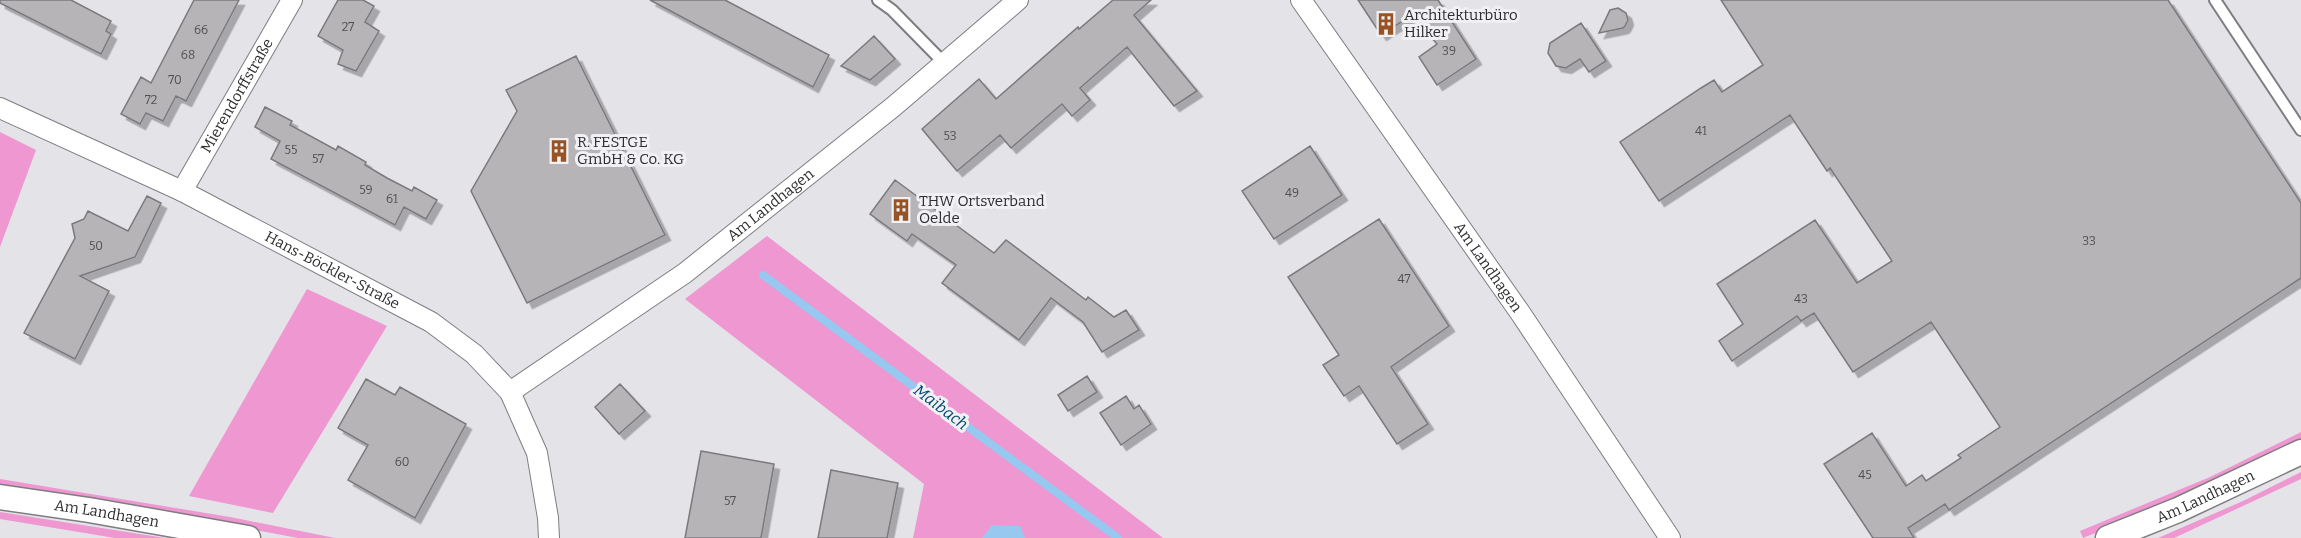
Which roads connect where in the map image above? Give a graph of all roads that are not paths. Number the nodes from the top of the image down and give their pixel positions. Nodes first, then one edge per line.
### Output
1 (292, 0) edge
2 (878, 0) edge
3 (1018, 0) edge
4 (1301, 0) edge
5 (2215, 0) edge
6 (945, 64) junction
7 (0, 108) edge
8 (2301, 130) edge
9 (182, 191) junction
10 (510, 392) junction
11 (2301, 452) edge
12 (0, 497) edge
13 (248, 538) edge
14 (549, 538) edge
15 (1670, 538) edge
16 (2108, 538) edge

1 - 9 street, Mierendorffstraße
2 - 6 lane
3 - 6 street, Am Landhagen
4 - 15 street, Am Landhagen
5 - 8 lane
6 - 10 street, Am Landhagen
7 - 9 street, Hans-Böckler-Straße
9 - 10 street, Hans-Böckler-Straße
10 - 14 street, Hans-Böckler-Straße
11 - 16 street, Am Landhagen
12 - 13 street, Am Landhagen

